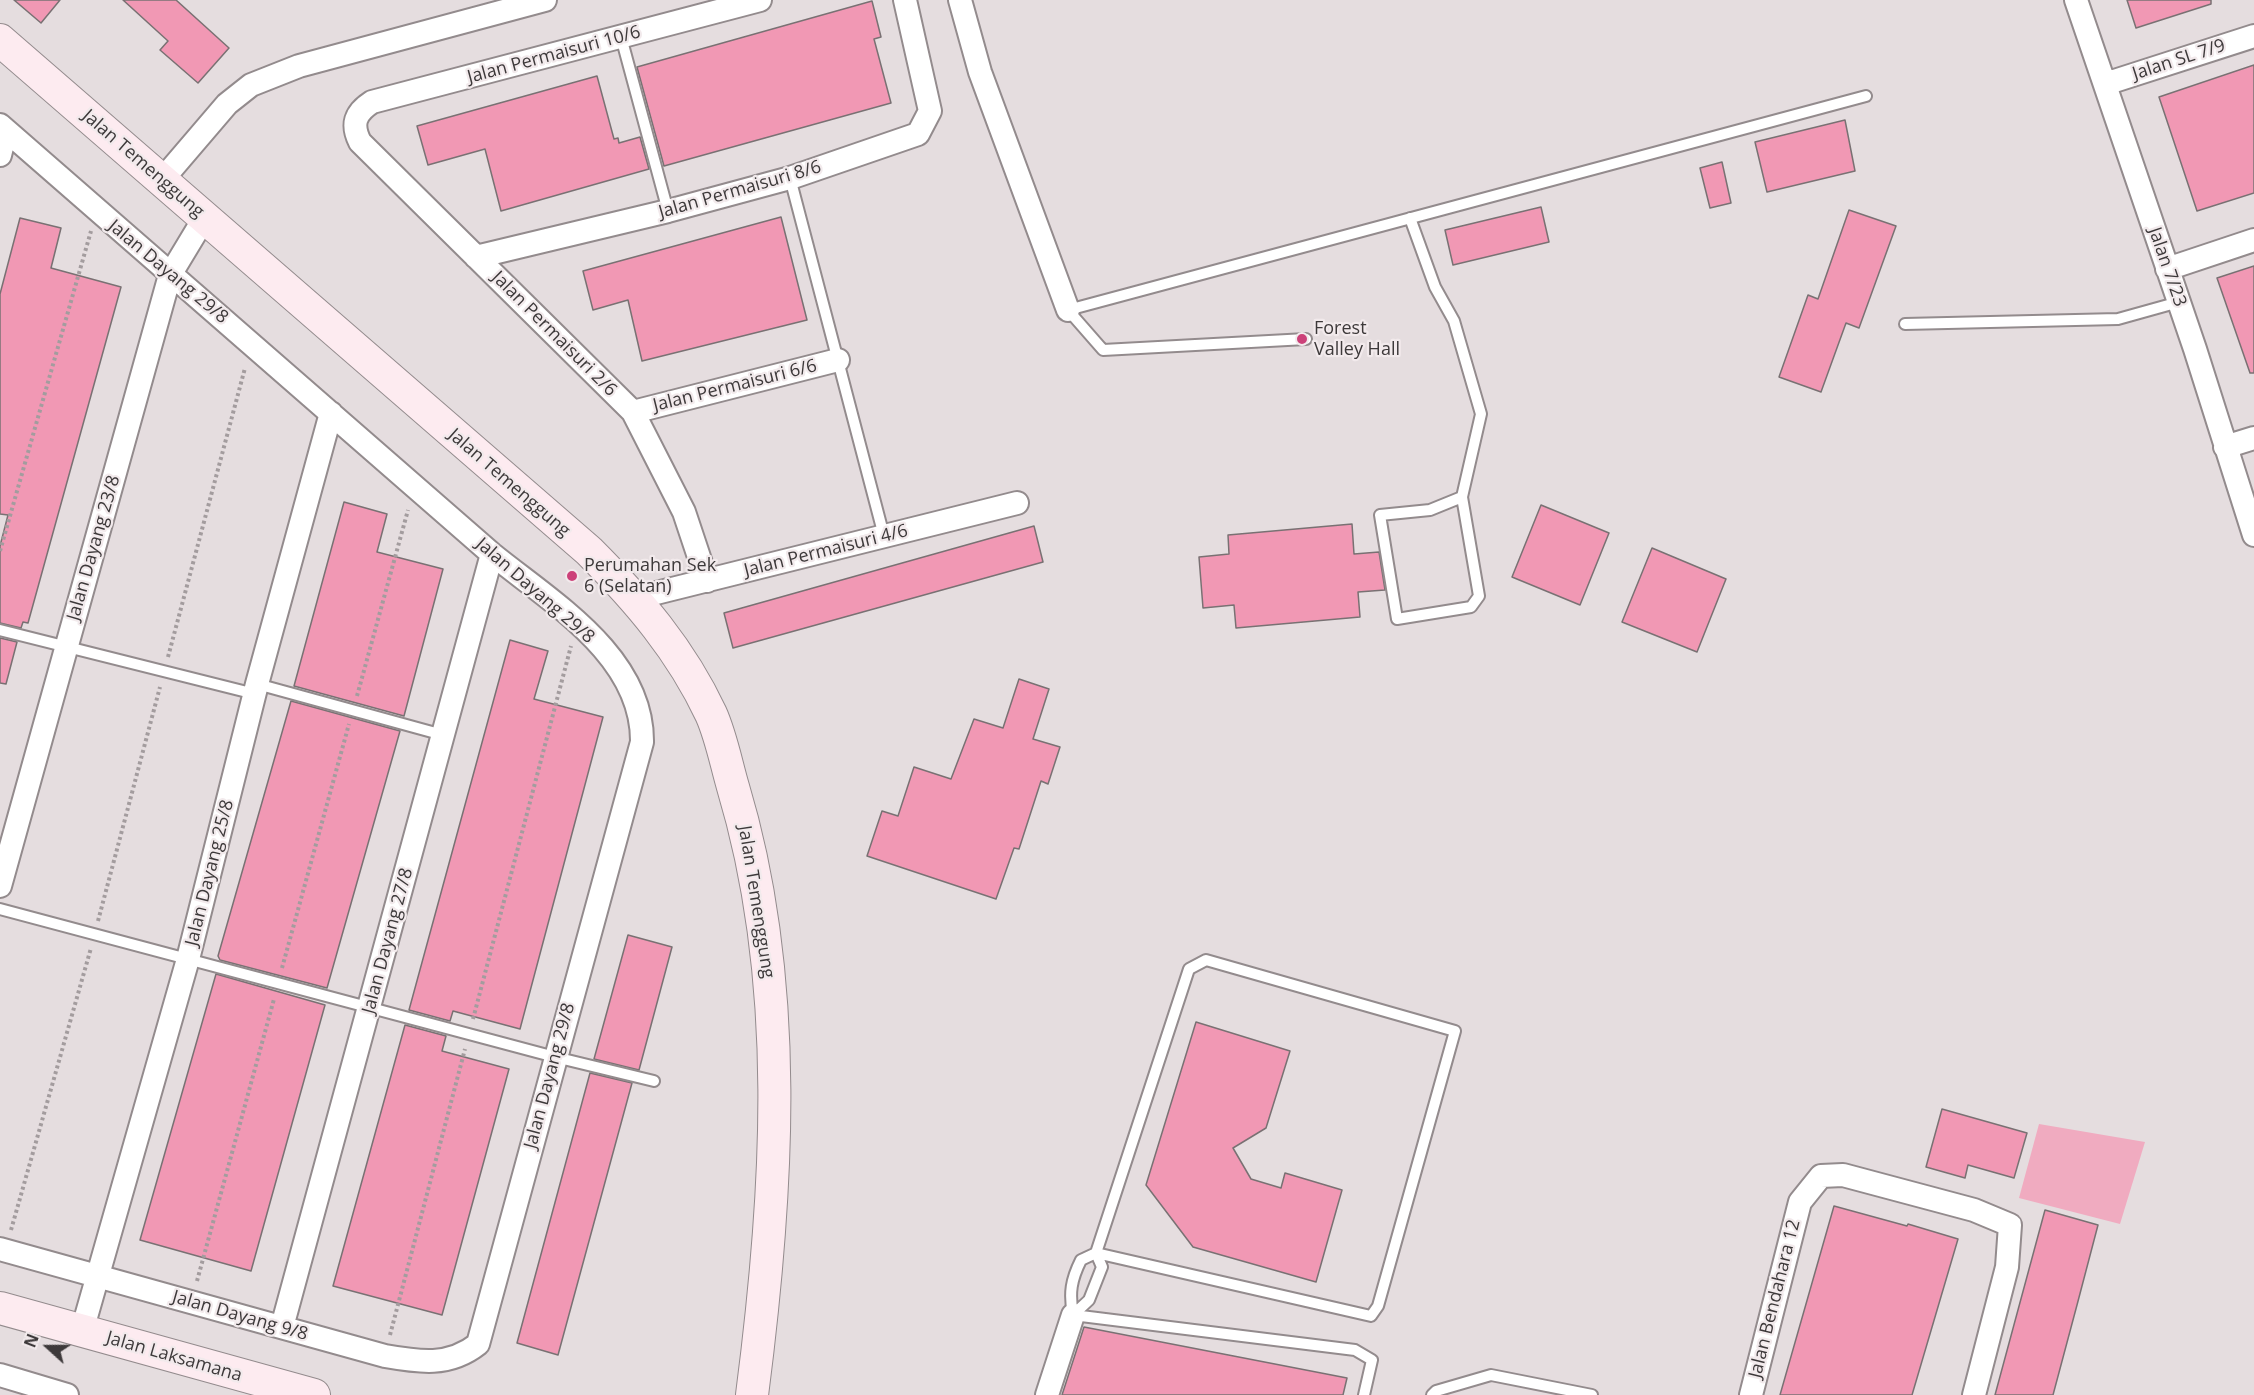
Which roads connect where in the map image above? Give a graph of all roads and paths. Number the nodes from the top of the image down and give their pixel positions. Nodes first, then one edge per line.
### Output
1 (545, 0) edge
2 (760, 0) edge
3 (905, 0) edge
4 (960, 0) edge
5 (2076, 0) edge
6 (2254, 36) edge
7 (621, 37) junction
8 (0, 40) edge
9 (2104, 84) junction
10 (1866, 96) dead end
11 (355, 121) joint
12 (3, 128) edge
13 (0, 154) edge
14 (790, 178) junction
15 (162, 180) junction
16 (668, 211) junction
17 (96, 212) junction
18 (205, 217) junction
19 (1410, 218) junction
20 (2254, 240) edge
21 (476, 256) junction
22 (2167, 269) junction
23 (171, 275) junction
24 (2179, 302) junction
25 (1068, 310) junction
26 (1905, 324) dead end
27 (1306, 339) dead end
28 (252, 342) junction
29 (837, 360) junction
30 (633, 412) junction
31 (331, 413) junction
32 (2254, 438) edge
33 (2226, 447) junction
34 (415, 485) junction
35 (1462, 497) junction
36 (1017, 503) dead end
37 (2254, 535) edge
38 (884, 536) junction
39 (0, 551) edge
40 (492, 554) junction
41 (707, 581) junction
42 (636, 598) junction
43 (577, 622) junction
44 (0, 630) edge
45 (67, 646) junction
46 (164, 671) junction
47 (256, 689) junction
48 (353, 711) junction
49 (443, 735) junction
50 (0, 886) edge
51 (0, 909) edge
52 (95, 934) junction
53 (188, 959) junction
54 (278, 983) junction
55 (370, 1008) junction
56 (469, 1035) junction
57 (555, 1057) junction
58 (654, 1081) dead end
59 (3, 1250) edge
60 (1096, 1253) junction
61 (97, 1276) junction
62 (191, 1302) junction
63 (0, 1308) edge
64 (1073, 1315) junction
65 (282, 1327) junction
66 (82, 1331) junction
67 (478, 1344) joint
68 (385, 1356) junction
69 (0, 1375) edge
70 (62, 1394) edge
71 (314, 1395) edge
72 (752, 1395) edge
73 (1047, 1395) edge
74 (1364, 1395) edge
75 (1432, 1395) edge
76 (1592, 1395) edge
77 (1751, 1395) edge
78 (1974, 1395) edge

1 - 15 street
2 - 7 street, Jalan Permaisuri 10/6
3 - 14 street, Jalan Permaisuri 8/6
4 - 25 street
5 - 9 street, Jalan 7/23
6 - 9 street, Jalan SL 7/9
7 - 11 street, Jalan Permaisuri 10/6
7 - 16 lane
8 - 15 street, Jalan Temenggung
9 - 22 street, Jalan 7/23
10 - 19 lane
11 - 21 street, Jalan Permaisuri 2/6
12 - 13 street
12 - 17 street, Jalan Dayang 29/8
14 - 16 street, Jalan Permaisuri 8/6
14 - 29 lane
15 - 18 street, Jalan Temenggung
16 - 21 street, Jalan Permaisuri 8/6
17 - 23 street, Jalan Dayang 29/8
17 - 39 path
18 - 23 street, Jalan Dayang 23/8
18 - 42 street, Jalan Temenggung
19 - 25 lane
19 - 35 lane
20 - 22 street
21 - 30 street, Jalan Permaisuri 2/6
22 - 24 street, Jalan 7/23
23 - 28 street, Jalan Dayang 29/8
23 - 45 street, Jalan Dayang 23/8
24 - 26 lane
24 - 33 street, Jalan 7/23
25 - 27 lane
28 - 31 street, Jalan Dayang 29/8
28 - 46 path
29 - 30 street, Jalan Permaisuri 6/6
29 - 38 lane
30 - 41 street, Jalan Permaisuri 2/6
31 - 34 street, Jalan Dayang 29/8
31 - 47 street, Jalan Dayang 25/8
32 - 33 street
33 - 37 street, Jalan 7/23
34 - 40 street, Jalan Dayang 29/8
34 - 48 path
35 - 35 lane
36 - 38 street, Jalan Permaisuri 4/6
38 - 41 street, Jalan Permaisuri 4/6
40 - 43 street, Jalan Dayang 29/8
40 - 49 street, Jalan Dayang 27/8
41 - 42 street, Jalan Permaisuri 4/6
42 - 72 street, Jalan Temenggung
43 - 56 path
43 - 57 street, Jalan Dayang 29/8
44 - 45 lane
45 - 46 lane
45 - 50 street, Jalan Dayang 23/8
46 - 47 lane
46 - 52 path
47 - 48 lane
47 - 53 street, Jalan Dayang 25/8
48 - 49 lane
48 - 54 path
49 - 55 street, Jalan Dayang 27/8
51 - 52 lane
52 - 53 lane
52 - 59 path
53 - 54 lane
53 - 61 street, Jalan Dayang 25/8
54 - 55 lane
54 - 62 path
55 - 56 lane
55 - 65 street, Jalan Dayang 27/8
56 - 57 lane
56 - 68 path
57 - 58 lane
57 - 67 street, Jalan Dayang 29/8
59 - 61 street, Jalan Dayang 9/8
60 - 60 lane
60 - 64 lane
60 - 64 lane
61 - 62 street, Jalan Dayang 9/8
61 - 66 street, Jalan Dayang 25/8
62 - 65 street, Jalan Dayang 9/8
63 - 66 street, Jalan Laksamana
64 - 73 street
64 - 74 lane
65 - 68 street, Jalan Dayang 9/8
66 - 71 street, Jalan Laksamana
67 - 68 street, Jalan Dayang 9/8
69 - 70 street
75 - 76 lane
77 - 78 street, Jalan Bendahara 12

